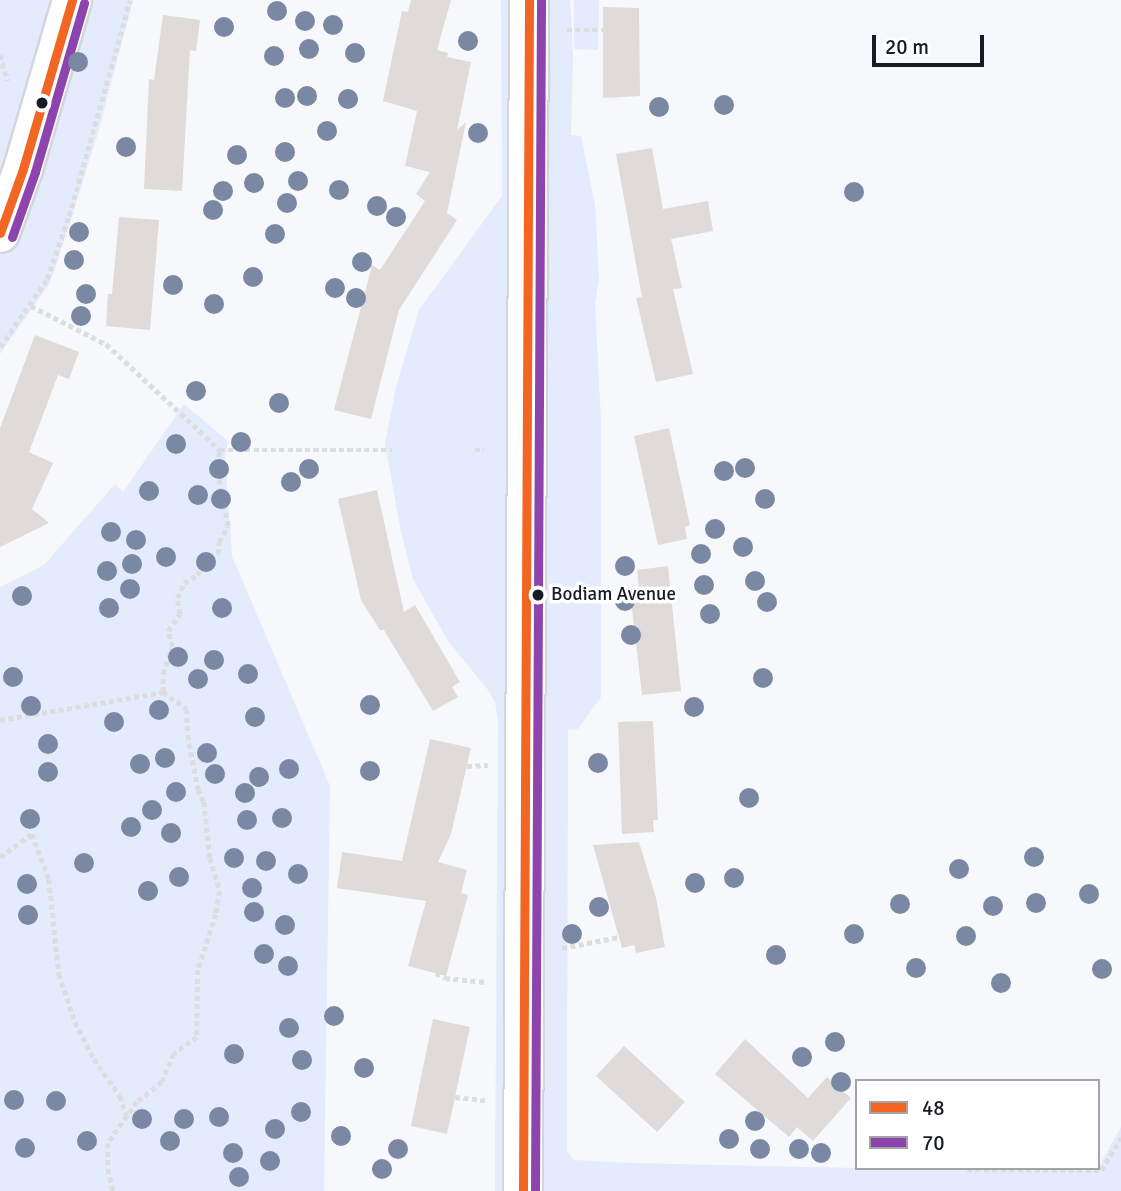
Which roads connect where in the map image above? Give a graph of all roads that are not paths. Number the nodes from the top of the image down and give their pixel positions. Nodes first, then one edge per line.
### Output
1 (72, 0) edge
2 (529, 0) edge
3 (0, 233) edge
4 (523, 1191) edge

1 - 3 street
2 - 4 street

